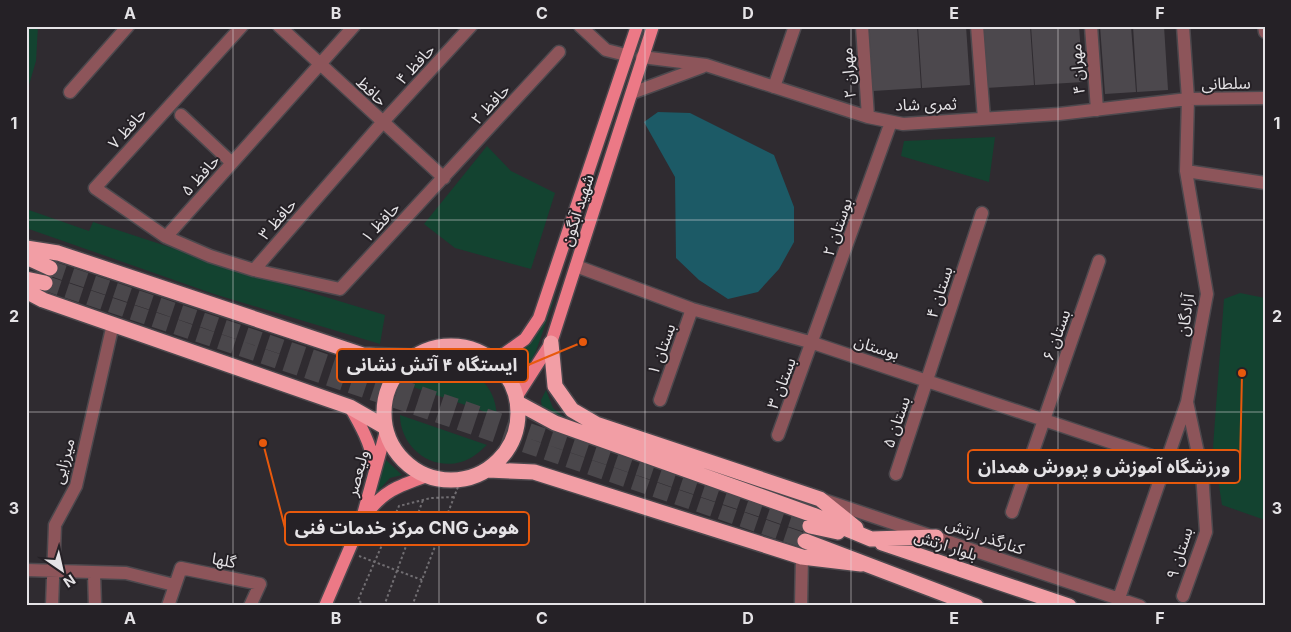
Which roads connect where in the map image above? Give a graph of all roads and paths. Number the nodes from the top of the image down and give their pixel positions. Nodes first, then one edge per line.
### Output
1 (128, 26) edge
2 (242, 26) edge
3 (279, 26) edge
4 (354, 26) edge
5 (472, 26) edge
6 (580, 26) edge
7 (637, 26) edge
8 (653, 26) edge
9 (795, 26) edge
10 (862, 26) edge
11 (977, 26) edge
12 (1090, 26) edge
13 (1183, 26) edge
14 (1264, 26) edge
15 (1265, 32) edge
16 (559, 52) dead end
17 (626, 55) junction
18 (642, 57) junction
19 (320, 64) junction
20 (706, 65) junction
21 (774, 87) junction
22 (70, 92) dead end
23 (632, 93) junction
24 (1265, 98) edge
25 (1188, 100) junction
26 (1096, 110) junction
27 (181, 115) dead end
28 (868, 117) junction
29 (984, 119) junction
30 (891, 122) junction
31 (382, 123) junction
32 (232, 162) junction
33 (1186, 171) junction
34 (444, 178) junction
35 (585, 178) junction
36 (603, 183) junction
37 (1265, 183) edge
38 (982, 213) dead end
39 (166, 237) junction
40 (26, 241) edge
41 (26, 248) edge
42 (58, 253) junction
43 (26, 258) edge
44 (1099, 261) dead end
45 (576, 266) junction
46 (50, 268) tunnel mouth
47 (254, 270) junction
48 (26, 279) edge
49 (45, 284) tunnel mouth
50 (26, 291) edge
51 (26, 298) edge
52 (43, 300) junction
53 (692, 309) junction
54 (113, 324) junction
55 (551, 343) junction
56 (813, 343) junction
57 (414, 356) junction
58 (494, 361) junction
59 (928, 381) junction
60 (517, 400) junction
61 (660, 400) dead end
62 (1187, 402) junction
63 (350, 407) junction
64 (1043, 420) junction
65 (385, 429) junction
66 (778, 435) dead end
67 (1167, 461) junction
68 (375, 469) junction
69 (488, 470) junction
70 (896, 474) dead end
71 (426, 476) junction
72 (461, 480) junction
73 (455, 497) junction
74 (820, 499) junction
75 (424, 500) junction
76 (1012, 512) dead end
77 (361, 522) junction
78 (810, 526) tunnel mouth
79 (936, 537) junction
80 (385, 538) junction
81 (871, 539) junction
82 (805, 541) tunnel mouth
83 (406, 545) junction
84 (348, 550) junction
85 (802, 557) junction
86 (374, 563) junction
87 (861, 564) junction
88 (26, 570) edge
89 (397, 571) junction
90 (53, 572) junction
91 (94, 573) junction
92 (422, 580) junction
93 (174, 585) junction
94 (1182, 596) dead end
95 (1119, 598) junction
96 (52, 606) edge
97 (95, 606) edge
98 (168, 606) edge
99 (250, 606) edge
100 (325, 606) edge
101 (365, 606) edge
102 (384, 606) edge
103 (412, 606) edge
104 (801, 606) edge
105 (976, 606) edge
106 (1069, 606) edge
107 (1140, 606) edge

1 - 22 street
2 - 39 street, حافظ ۷
3 - 19 street, حافظ
4 - 19 street, حافظ ۵
5 - 31 street, حافظ ۴
6 - 17 street
7 - 17 main road, شهید آبگون
8 - 18 main road, شهید آبگون
9 - 21 street
10 - 28 street, مهران ۲
11 - 29 street
12 - 26 street, مهران ۴
13 - 25 street, آزادگان
14 - 15 street
16 - 34 street, حافظ ۲
17 - 35 main road, شهید آبگون
18 - 20 street, ثمری شاد
18 - 23 main road, شهید آبگون
19 - 31 street, حافظ
19 - 32 street, حافظ ۵
20 - 21 street, ثمری شاد
20 - 23 street
21 - 28 street, ثمری شاد
23 - 36 main road, شهید آبگون
24 - 25 street, سلطانی
25 - 26 street, ثمری شاد
25 - 33 street, آزادگان
26 - 29 street, ثمری شاد
27 - 32 street
28 - 30 street, ثمری شاد
29 - 30 street, ثمری شاد
30 - 56 street, بوستان ۲
31 - 34 street, حافظ
31 - 47 street, حافظ ۳
32 - 39 street, حافظ ۵
33 - 37 street
33 - 62 street, آزادگان
34 - 47 street, حافظ ۱
35 - 36 main road
35 - 58 main road, شهید آبگون
36 - 45 main road, شهید آبگون
38 - 59 street, بستان ۴
39 - 47 street
40 - 42 street
41 - 42 highway
42 - 57 highway
43 - 46 highway
44 - 64 street, بستان ۶
45 - 53 street, بوستان
45 - 55 main road, شهید آبگون
48 - 49 highway
50 - 52 highway
51 - 52 street
52 - 54 highway
53 - 56 street, بوستان
53 - 61 street, بستان ۱
54 - 63 highway
54 - 90 street, میرزایی
55 - 60 main road, شهید آبگون
55 - 74 highway
56 - 59 street, بوستان
56 - 66 street, بستان ۳
57 - 58 highway
57 - 65 highway
58 - 60 highway
59 - 64 street, بوستان
59 - 70 street, بستان ۵
60 - 69 highway
60 - 81 highway
62 - 67 street, آزادگان
62 - 94 street, بستان ۹
63 - 65 highway
63 - 68 main road
64 - 67 street, بوستان
64 - 76 street, بستان ۶
65 - 68 main road, ولیعصر
65 - 71 highway
67 - 95 street, آزادگان
68 - 77 main road, ولیعصر
69 - 72 highway
69 - 85 highway
71 - 72 highway
71 - 77 main road
72 - 73 path
73 - 75 path
73 - 92 path
74 - 79 street, کنارگذر ارتش
74 - 81 highway
75 - 80 path
75 - 83 path
77 - 84 main road, ولیعصر
78 - 81 highway, بلوار ارتش
79 - 81 highway
79 - 95 street, کنارگذر ارتش
80 - 83 path
80 - 86 path
81 - 106 highway, بلوار ارتش
82 - 87 highway
83 - 89 path
84 - 86 path
84 - 100 main road, ولیعصر
85 - 87 highway
85 - 104 street
86 - 89 path
86 - 101 path
87 - 105 highway
88 - 90 street
89 - 92 path
89 - 102 path
90 - 91 street
90 - 96 street, میرزایی
91 - 93 street
91 - 97 street
92 - 103 path
93 - 98 street
93 - 99 street, گلها
95 - 107 street, کنارگذر ارتش

